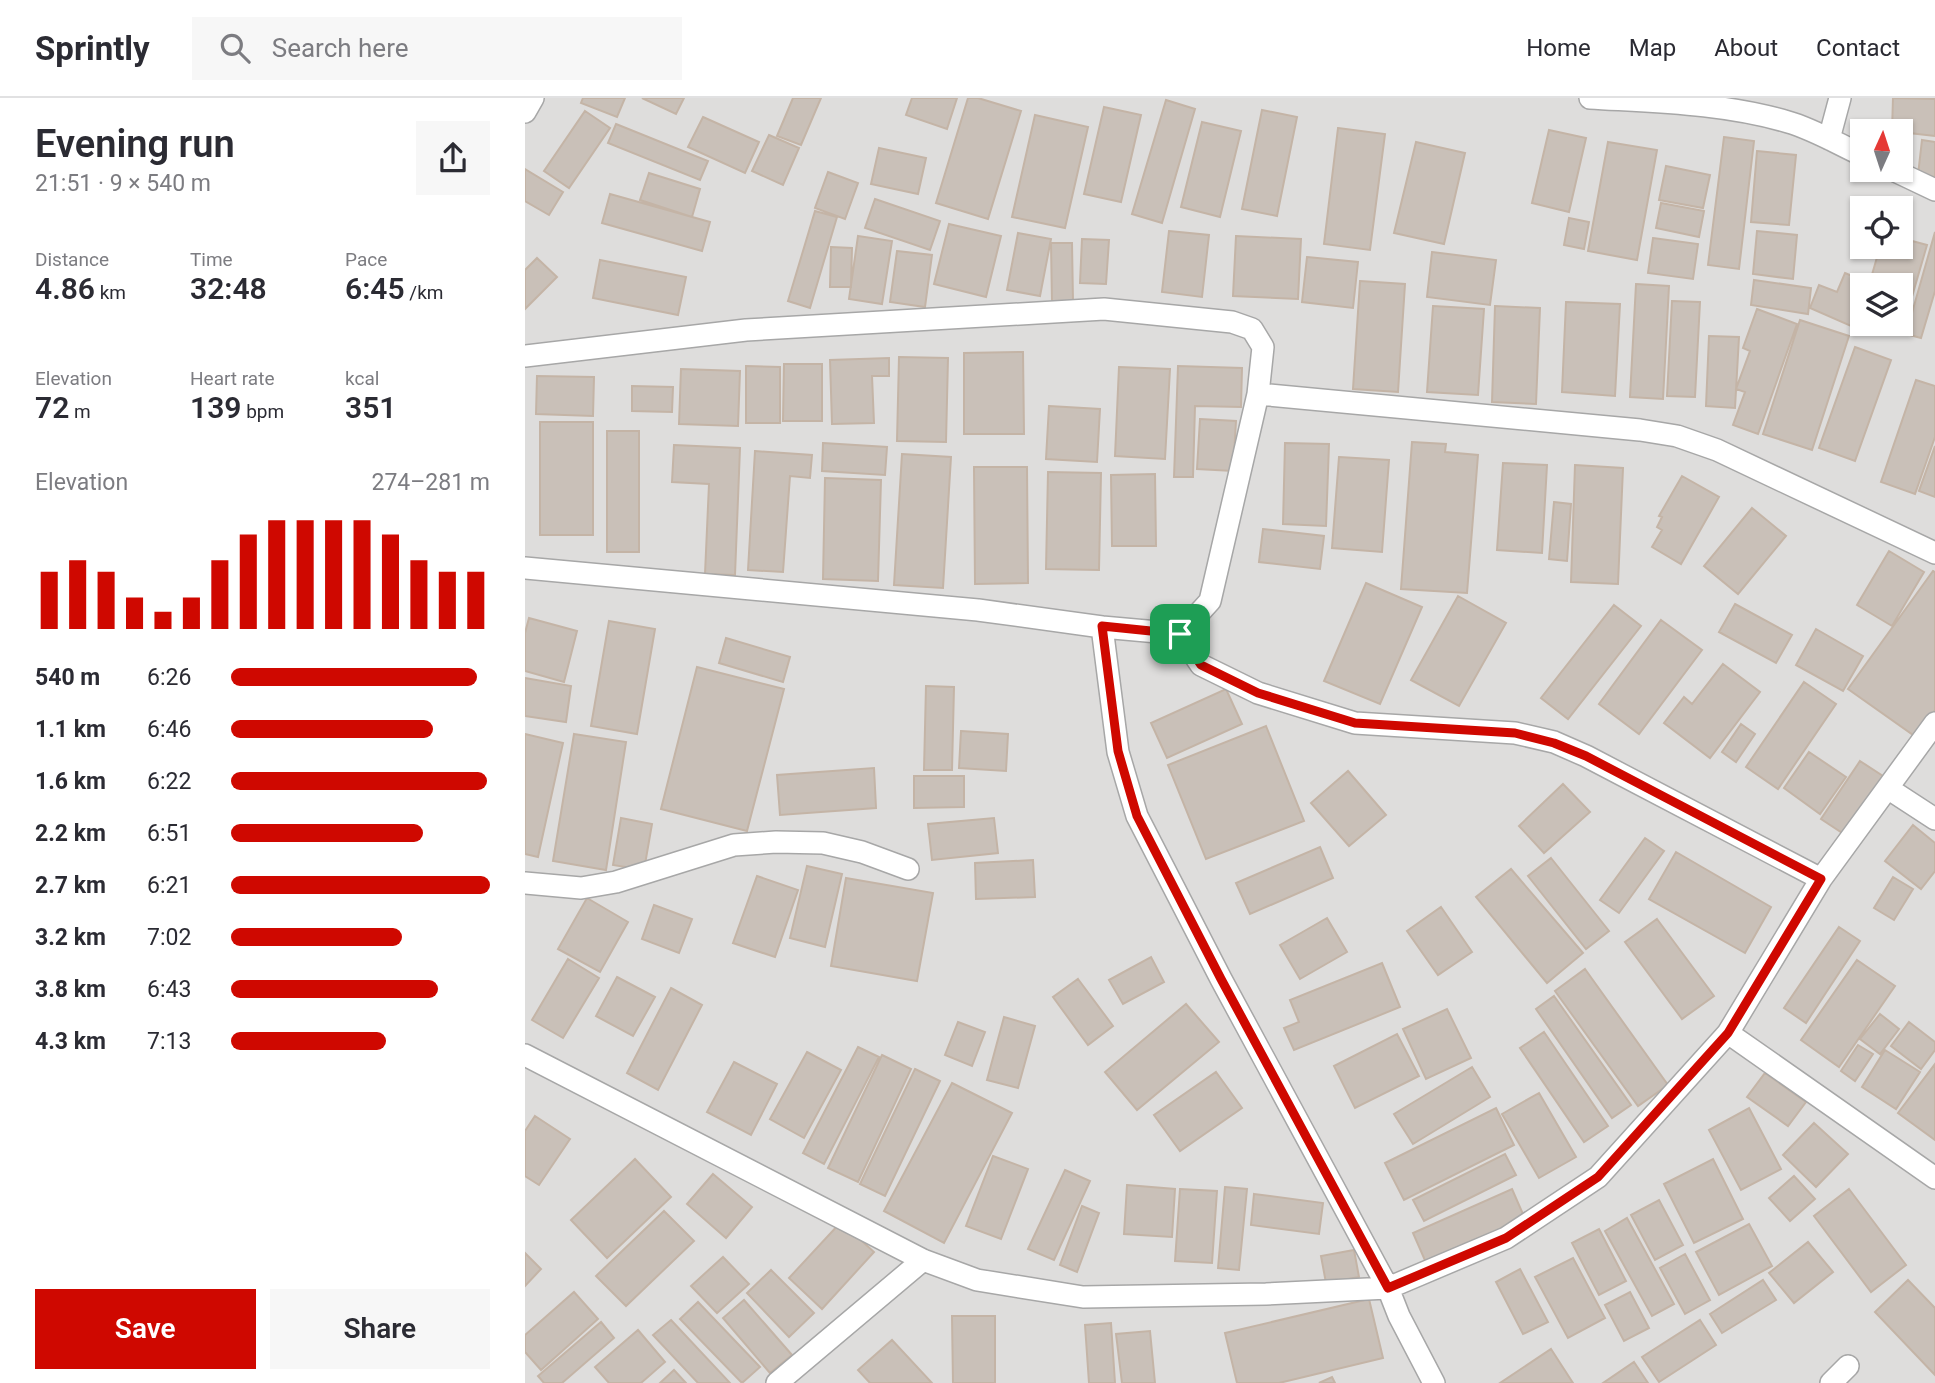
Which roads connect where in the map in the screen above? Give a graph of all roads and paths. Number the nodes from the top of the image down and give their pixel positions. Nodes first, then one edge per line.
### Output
1 (533, 98) edge
2 (1590, 98) edge
3 (1840, 98) edge
4 (525, 112) edge
5 (1829, 139) junction
6 (1850, 149) edge
7 (1913, 180) edge
8 (1935, 190) edge
9 (525, 356) edge
10 (1258, 394) junction
11 (1935, 553) edge
12 (525, 568) edge
13 (1102, 626) junction
14 (1180, 634) junction
15 (1935, 723) edge
16 (1889, 789) junction
17 (1935, 820) edge
18 (908, 869) dead end
19 (1821, 879) junction
20 (525, 883) edge
21 (1728, 1033) junction
22 (525, 1055) edge
23 (1935, 1178) edge
24 (923, 1260) junction
25 (1388, 1288) junction
26 (1848, 1366) dead end
27 (777, 1383) edge
28 (1434, 1383) edge
29 (1831, 1383) edge

1 - 4 street
2 - 5 street
3 - 5 street
5 - 6 street
7 - 8 street
9 - 10 street
10 - 11 street
10 - 14 street
12 - 13 street
13 - 14 street
13 - 25 street
14 - 19 street
15 - 16 street
16 - 17 street
16 - 19 street
18 - 20 street
19 - 21 street
21 - 23 street
21 - 25 street
22 - 24 street
24 - 25 street
24 - 27 street
25 - 28 street
26 - 29 street

